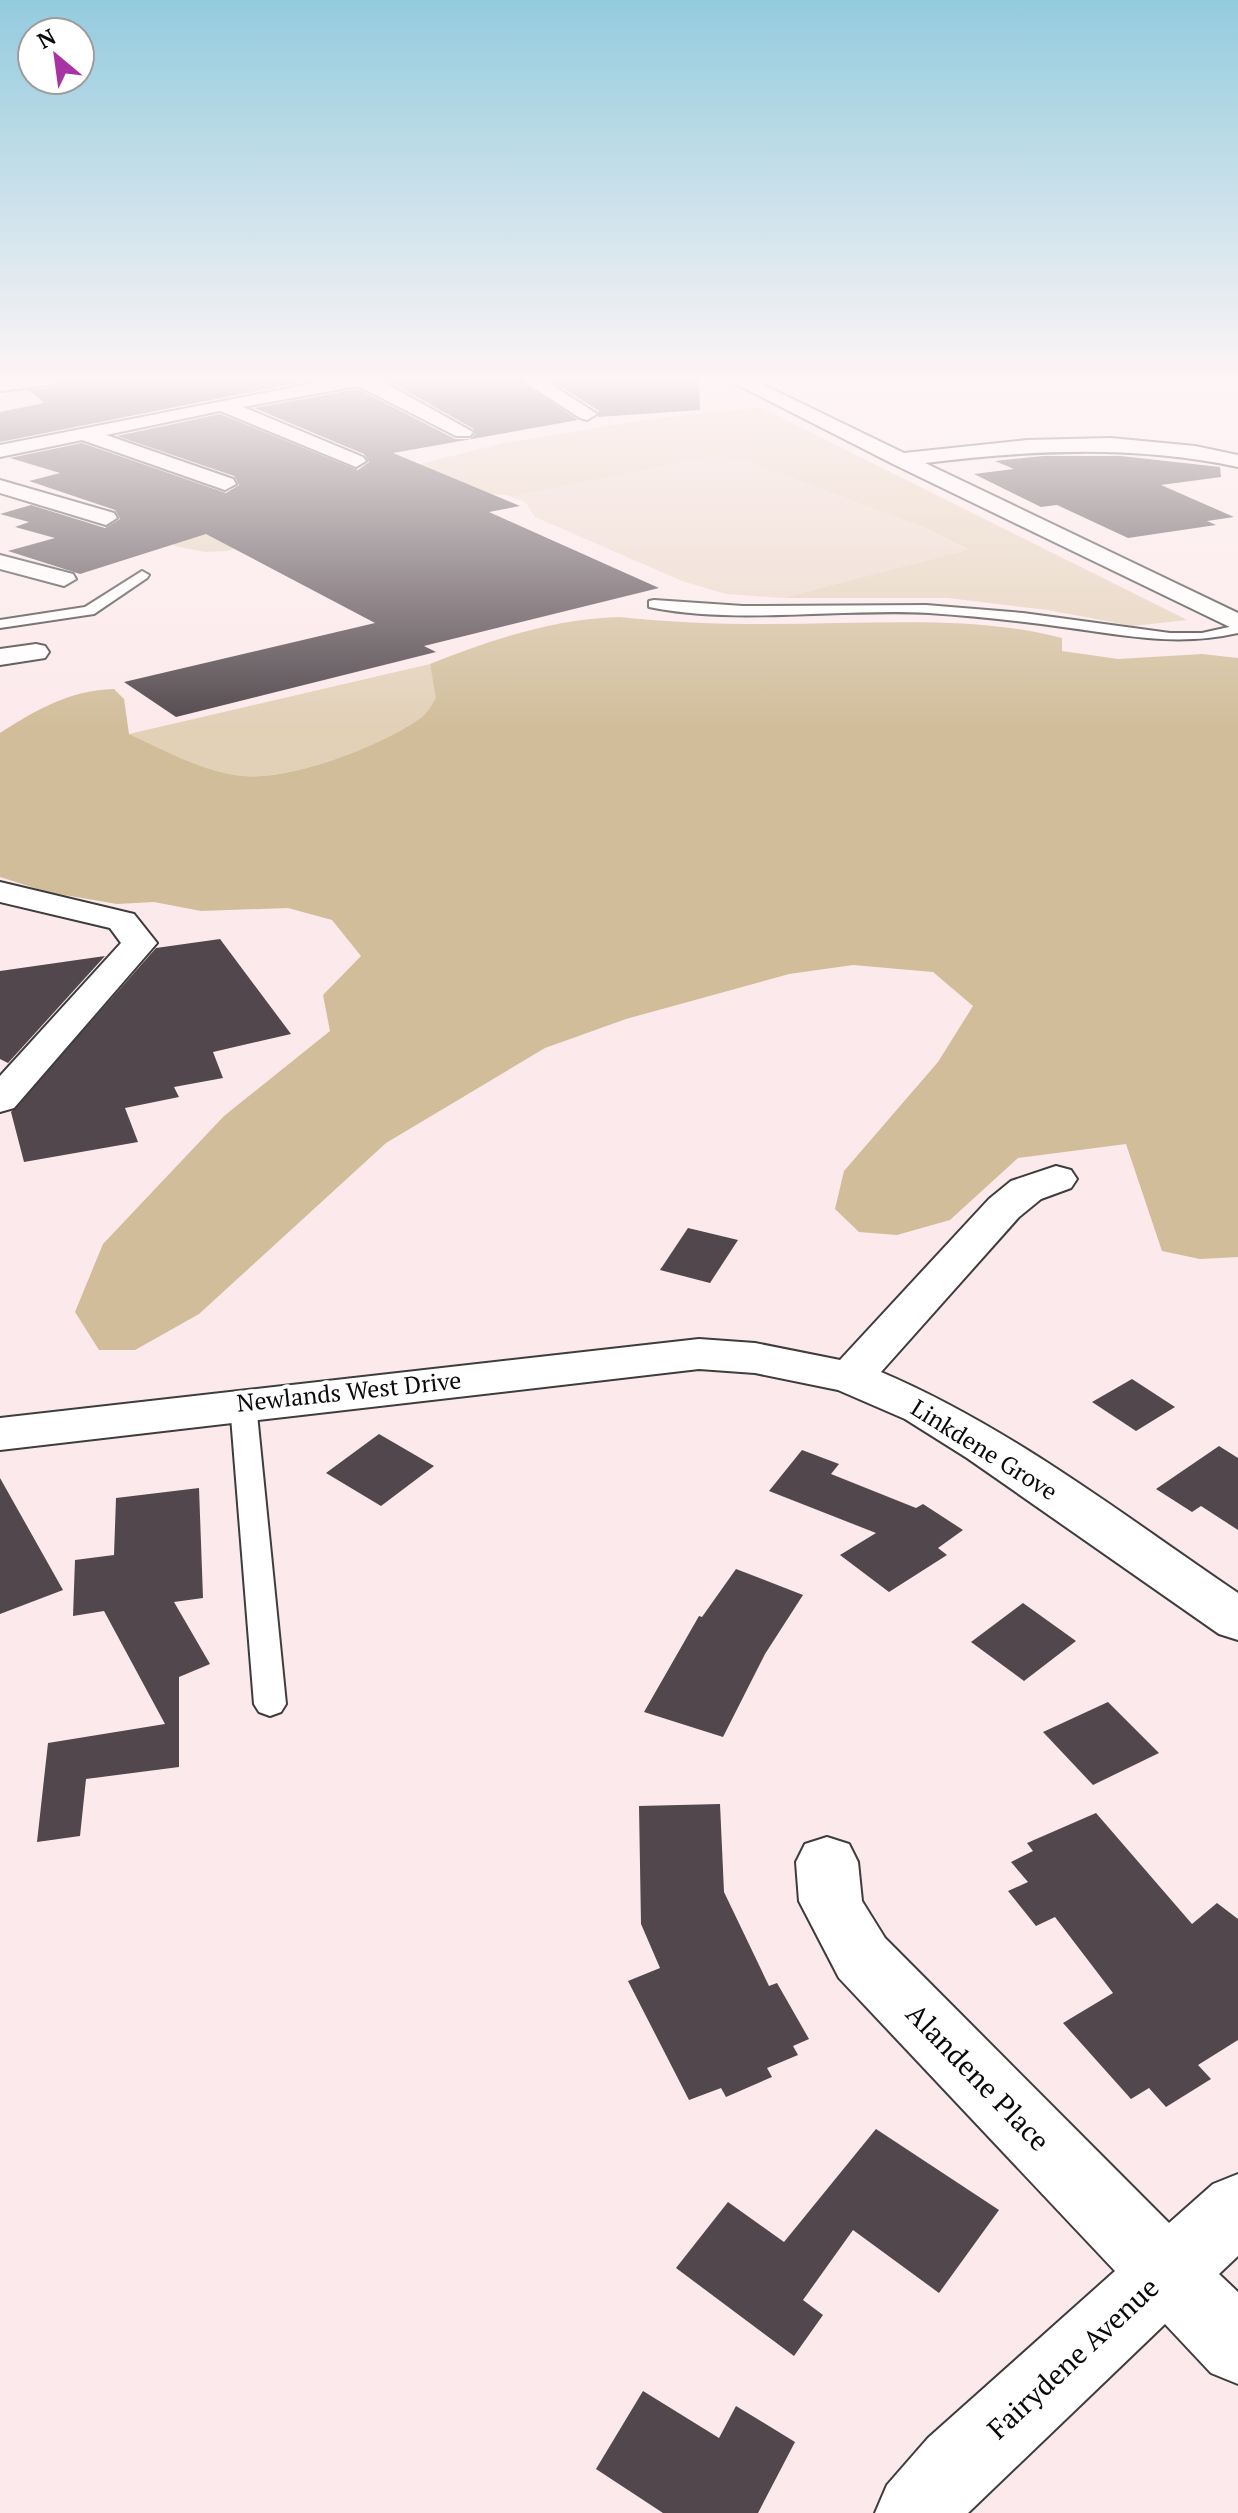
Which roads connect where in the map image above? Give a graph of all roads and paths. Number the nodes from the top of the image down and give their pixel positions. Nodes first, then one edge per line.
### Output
1 (34, 496) edge
2 (975, 496) edge
3 (106, 518) dead end
4 (0, 562) edge
5 (142, 575) dead end
6 (64, 579) dead end
7 (654, 604) dead end
8 (1238, 623) edge
9 (0, 624) edge
10 (1238, 629) edge
11 (36, 652) dead end
12 (0, 657) edge
13 (0, 892) edge
14 (0, 1100) edge
15 (1056, 1179) dead end
16 (699, 1354) joint
17 (851, 1377) junction
18 (243, 1404) junction
19 (0, 1434) edge
20 (1238, 1620) edge
21 (270, 1704) dead end
22 (827, 1862) dead end
23 (1238, 2208) edge
24 (1167, 2271) junction
25 (1238, 2346) edge
26 (915, 2513) edge

1 - 3 street
2 - 8 street
4 - 6 street
5 - 9 lane
7 - 10 lane
11 - 12 street
13 - 14 street
15 - 17 street
16 - 17 street, Linkdene Grove
16 - 18 street, Newlands West Drive
17 - 20 street, Linkdene Grove
18 - 19 street, Newlands West Drive
18 - 21 lane
22 - 24 street, Alandene Place
23 - 24 street, Fairydene Avenue
24 - 25 street, Alandene Place
24 - 26 street, Fairydene Avenue

